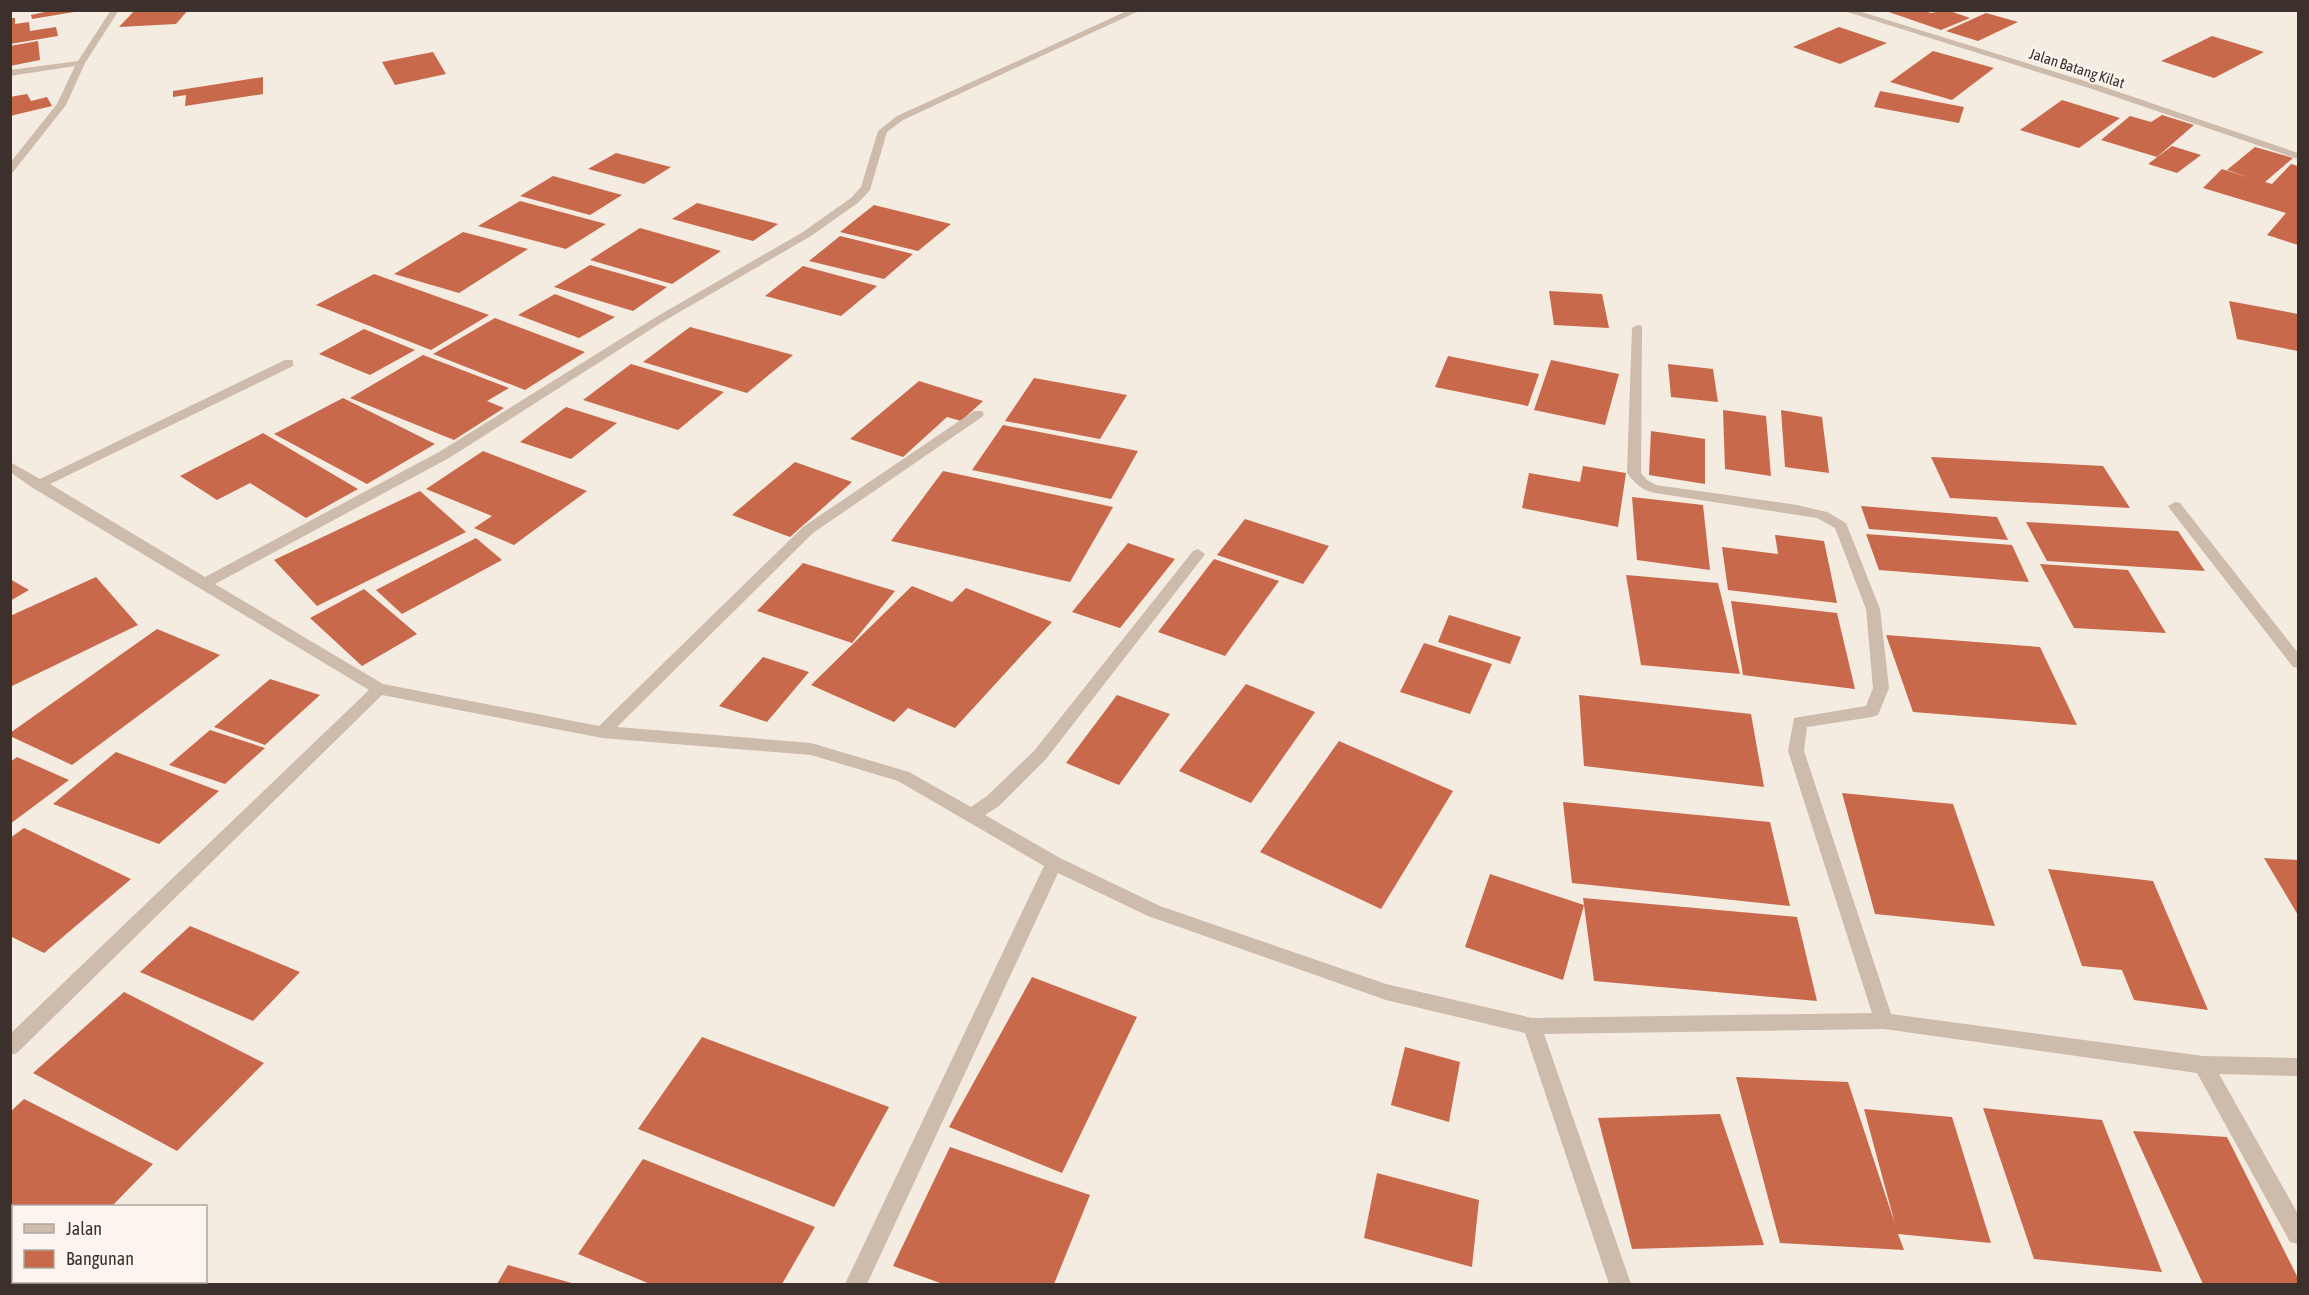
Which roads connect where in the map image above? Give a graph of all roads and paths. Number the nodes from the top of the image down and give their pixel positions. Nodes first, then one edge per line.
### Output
1 (115, 10) edge
2 (1137, 10) edge
3 (1845, 10) edge
4 (81, 63) junction
5 (10, 73) edge
6 (2298, 156) edge
7 (10, 170) edge
8 (1638, 328) dead end
9 (289, 363) dead end
10 (978, 414) dead end
11 (10, 466) edge
12 (38, 484) junction
13 (2175, 506) dead end
14 (1198, 554) dead end
15 (203, 584) junction
16 (2298, 663) edge
17 (379, 689) junction
18 (602, 732) junction
19 (970, 816) junction
20 (1054, 863) junction
21 (1884, 1022) junction
22 (1532, 1026) junction
23 (10, 1047) edge
24 (2203, 1065) junction
25 (2298, 1067) edge
26 (2298, 1234) edge
27 (856, 1284) edge
28 (1620, 1284) edge

1 - 4 street
2 - 15 street
3 - 6 street, Jalan Batang Kilat
4 - 5 street
4 - 7 street
8 - 21 street
9 - 12 street
10 - 18 street
11 - 12 street
12 - 15 street
13 - 16 street
14 - 19 street
15 - 17 street
17 - 18 street
17 - 23 street
18 - 19 street
19 - 20 street
20 - 22 street
20 - 27 street
21 - 22 street
21 - 24 street
22 - 28 street
24 - 25 street
24 - 26 street

